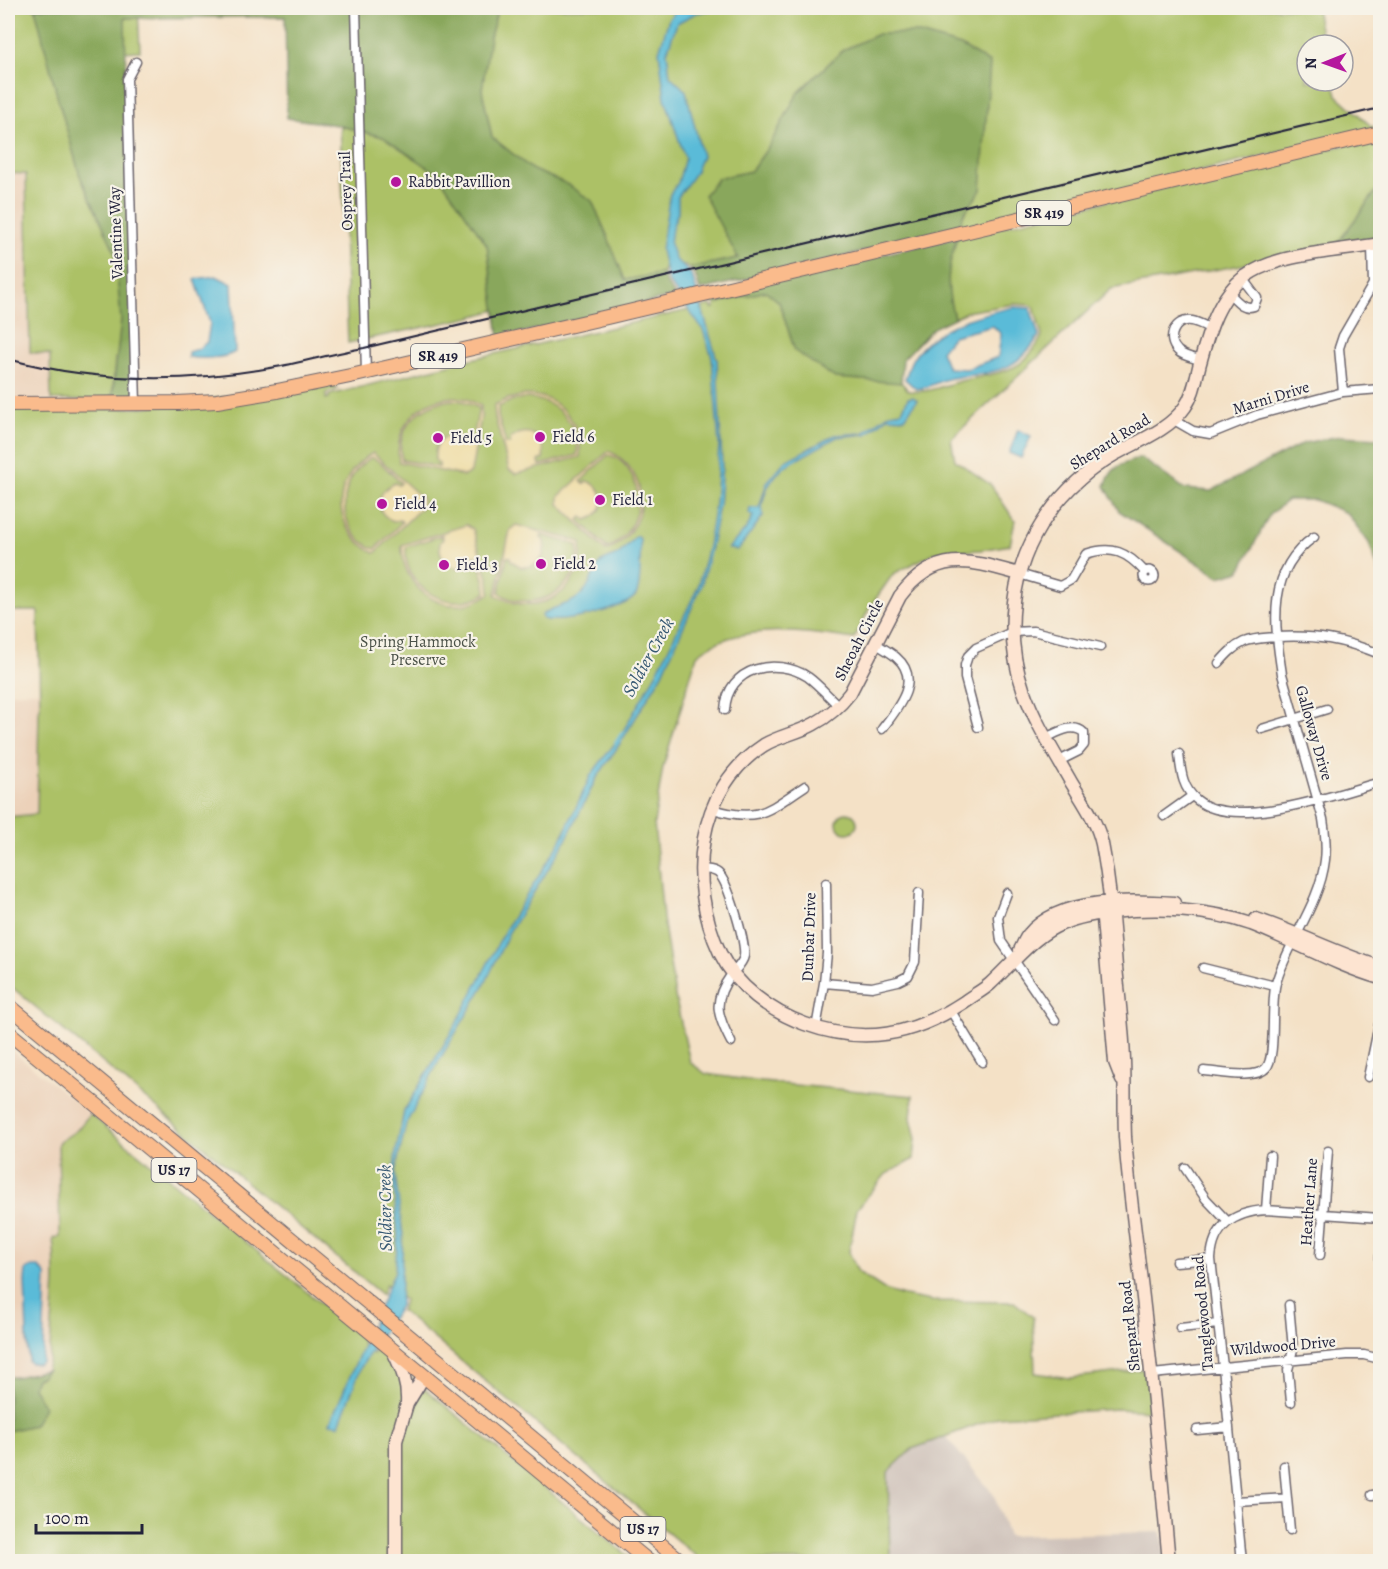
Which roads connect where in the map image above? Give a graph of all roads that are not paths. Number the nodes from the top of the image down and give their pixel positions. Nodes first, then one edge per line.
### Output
1 (356, 8) edge
2 (136, 62) dead end
3 (1380, 133) edge
4 (1376, 245) edge
5 (1242, 278) junction
6 (1229, 293) junction
7 (1210, 329) junction
8 (1200, 360) junction
9 (366, 373) junction
10 (1380, 389) edge
11 (1343, 392) junction
12 (8, 404) edge
13 (136, 405) junction
14 (1174, 420) junction
15 (1314, 537) dead end
16 (1145, 572) dead end
17 (1019, 574) junction
18 (1012, 632) junction
19 (1277, 637) junction
20 (876, 644) junction
21 (1100, 647) dead end
22 (1380, 654) edge
23 (1219, 663) dead end
24 (839, 706) junction
25 (1327, 709) dead end
26 (725, 710) dead end
27 (1294, 720) junction
28 (978, 727) dead end
29 (882, 729) dead end
30 (1262, 729) dead end
31 (1045, 738) junction
32 (1179, 754) dead end
33 (1059, 761) junction
34 (1380, 782) edge
35 (805, 786) dead end
36 (1192, 796) junction
37 (1317, 799) junction
38 (713, 809) junction
39 (1164, 816) dead end
40 (701, 869) junction
41 (826, 883) dead end
42 (919, 893) dead end
43 (1007, 893) dead end
44 (1107, 908) junction
45 (1294, 938) junction
46 (1013, 962) junction
47 (1380, 967) edge
48 (1203, 968) dead end
49 (733, 973) junction
50 (1380, 978) edge
51 (824, 983) junction
52 (1275, 986) junction
53 (8, 1005) edge
54 (951, 1011) junction
55 (1055, 1020) dead end
56 (1380, 1020) edge
57 (816, 1028) junction
58 (8, 1032) edge
59 (731, 1042) dead end
60 (982, 1062) dead end
61 (1204, 1071) dead end
62 (1368, 1077) dead end
63 (1328, 1151) dead end
64 (1270, 1156) dead end
65 (1185, 1168) dead end
66 (1266, 1210) junction
67 (1323, 1214) junction
68 (1380, 1218) edge
69 (1228, 1222) junction
70 (1320, 1255) dead end
71 (1380, 1256) edge
72 (1211, 1259) junction
73 (1176, 1262) dead end
74 (1380, 1262) edge
75 (1289, 1305) dead end
76 (1218, 1324) junction
77 (1179, 1328) dead end
78 (411, 1338) junction
79 (389, 1347) junction
80 (1380, 1359) edge
81 (1291, 1360) junction
82 (1223, 1367) junction
83 (1152, 1374) junction
84 (424, 1376) junction
85 (462, 1380) junction
86 (1291, 1402) dead end
87 (407, 1404) junction
88 (1229, 1427) junction
89 (1197, 1430) dead end
90 (1284, 1466) dead end
91 (1287, 1498) junction
92 (1236, 1501) junction
93 (1290, 1530) dead end
94 (396, 1562) edge
95 (649, 1562) edge
96 (682, 1562) edge
97 (1169, 1562) edge
98 (1242, 1562) edge

1 - 9 street, Osprey Trail
2 - 13 street, Valentine Way
3 - 9 main road, SR 419
4 - 5 street, Shepard Road
4 - 11 street
5 - 6 street, Shepard Road
5 - 6 street
6 - 7 street, Shepard Road
7 - 8 street, Shepard Road
7 - 8 street
8 - 14 street, Shepard Road
9 - 13 main road, SR 419
10 - 11 street, Marni Drive
11 - 14 street, Marni Drive
12 - 13 main road, SR 419
14 - 17 street, Shepard Road
15 - 19 street, Galloway Drive
16 - 17 street
17 - 18 street, Shepard Road
17 - 20 street, Sheoah Circle
18 - 21 street
18 - 28 street
18 - 31 street, Shepard Road
19 - 22 street
19 - 23 street
19 - 27 street, Galloway Drive
20 - 24 street, Sheoah Circle
20 - 29 street
24 - 26 street
24 - 38 street, Sheoah Circle
25 - 27 street
27 - 30 street
27 - 37 street, Galloway Drive
31 - 33 street, Shepard Road
31 - 33 street
32 - 36 street
33 - 44 street, Shepard Road
34 - 37 street
35 - 38 street
36 - 37 street
36 - 39 street
37 - 45 street, Galloway Drive
38 - 40 street, Sheoah Circle
40 - 49 street, Sheoah Circle
40 - 49 street
41 - 51 street, Dunbar Drive
42 - 51 street
43 - 46 street
44 - 45 street, Sheoah Circle
44 - 46 street, Sheoah Circle
44 - 83 street, Shepard Road
45 - 47 street
45 - 50 street
45 - 52 street, Galloway Drive
46 - 54 street, Sheoah Circle
46 - 55 street
48 - 52 street
49 - 57 street, Sheoah Circle
49 - 59 street
51 - 57 street, Dunbar Drive
52 - 61 street, Galloway Drive
53 - 78 main road, US 17
54 - 57 street, Sheoah Circle
54 - 60 street
56 - 62 street
58 - 79 main road, US 17
63 - 67 street, Heather Lane
64 - 66 street
65 - 69 street
66 - 67 street
66 - 69 street
67 - 68 street
67 - 70 street, Heather Lane
69 - 72 street, Tanglewood Road
71 - 74 street
72 - 73 street
72 - 76 street, Tanglewood Road
75 - 81 street
76 - 77 street
76 - 82 street, Tanglewood Road
78 - 84 main road
78 - 85 main road, US 17
79 - 84 main road, US 17
79 - 87 street
80 - 81 street, Wildwood Drive
81 - 82 street, Wildwood Drive
81 - 86 street
82 - 83 street, Wildwood Drive
82 - 88 street, Tanglewood Road
83 - 97 street, Shepard Road
84 - 85 main road
84 - 87 street
84 - 95 main road, US 17
85 - 96 main road, US 17
87 - 94 street
88 - 89 street
88 - 92 street, Tanglewood Road
90 - 91 street
91 - 92 street
91 - 93 street
92 - 98 street, Tanglewood Road

